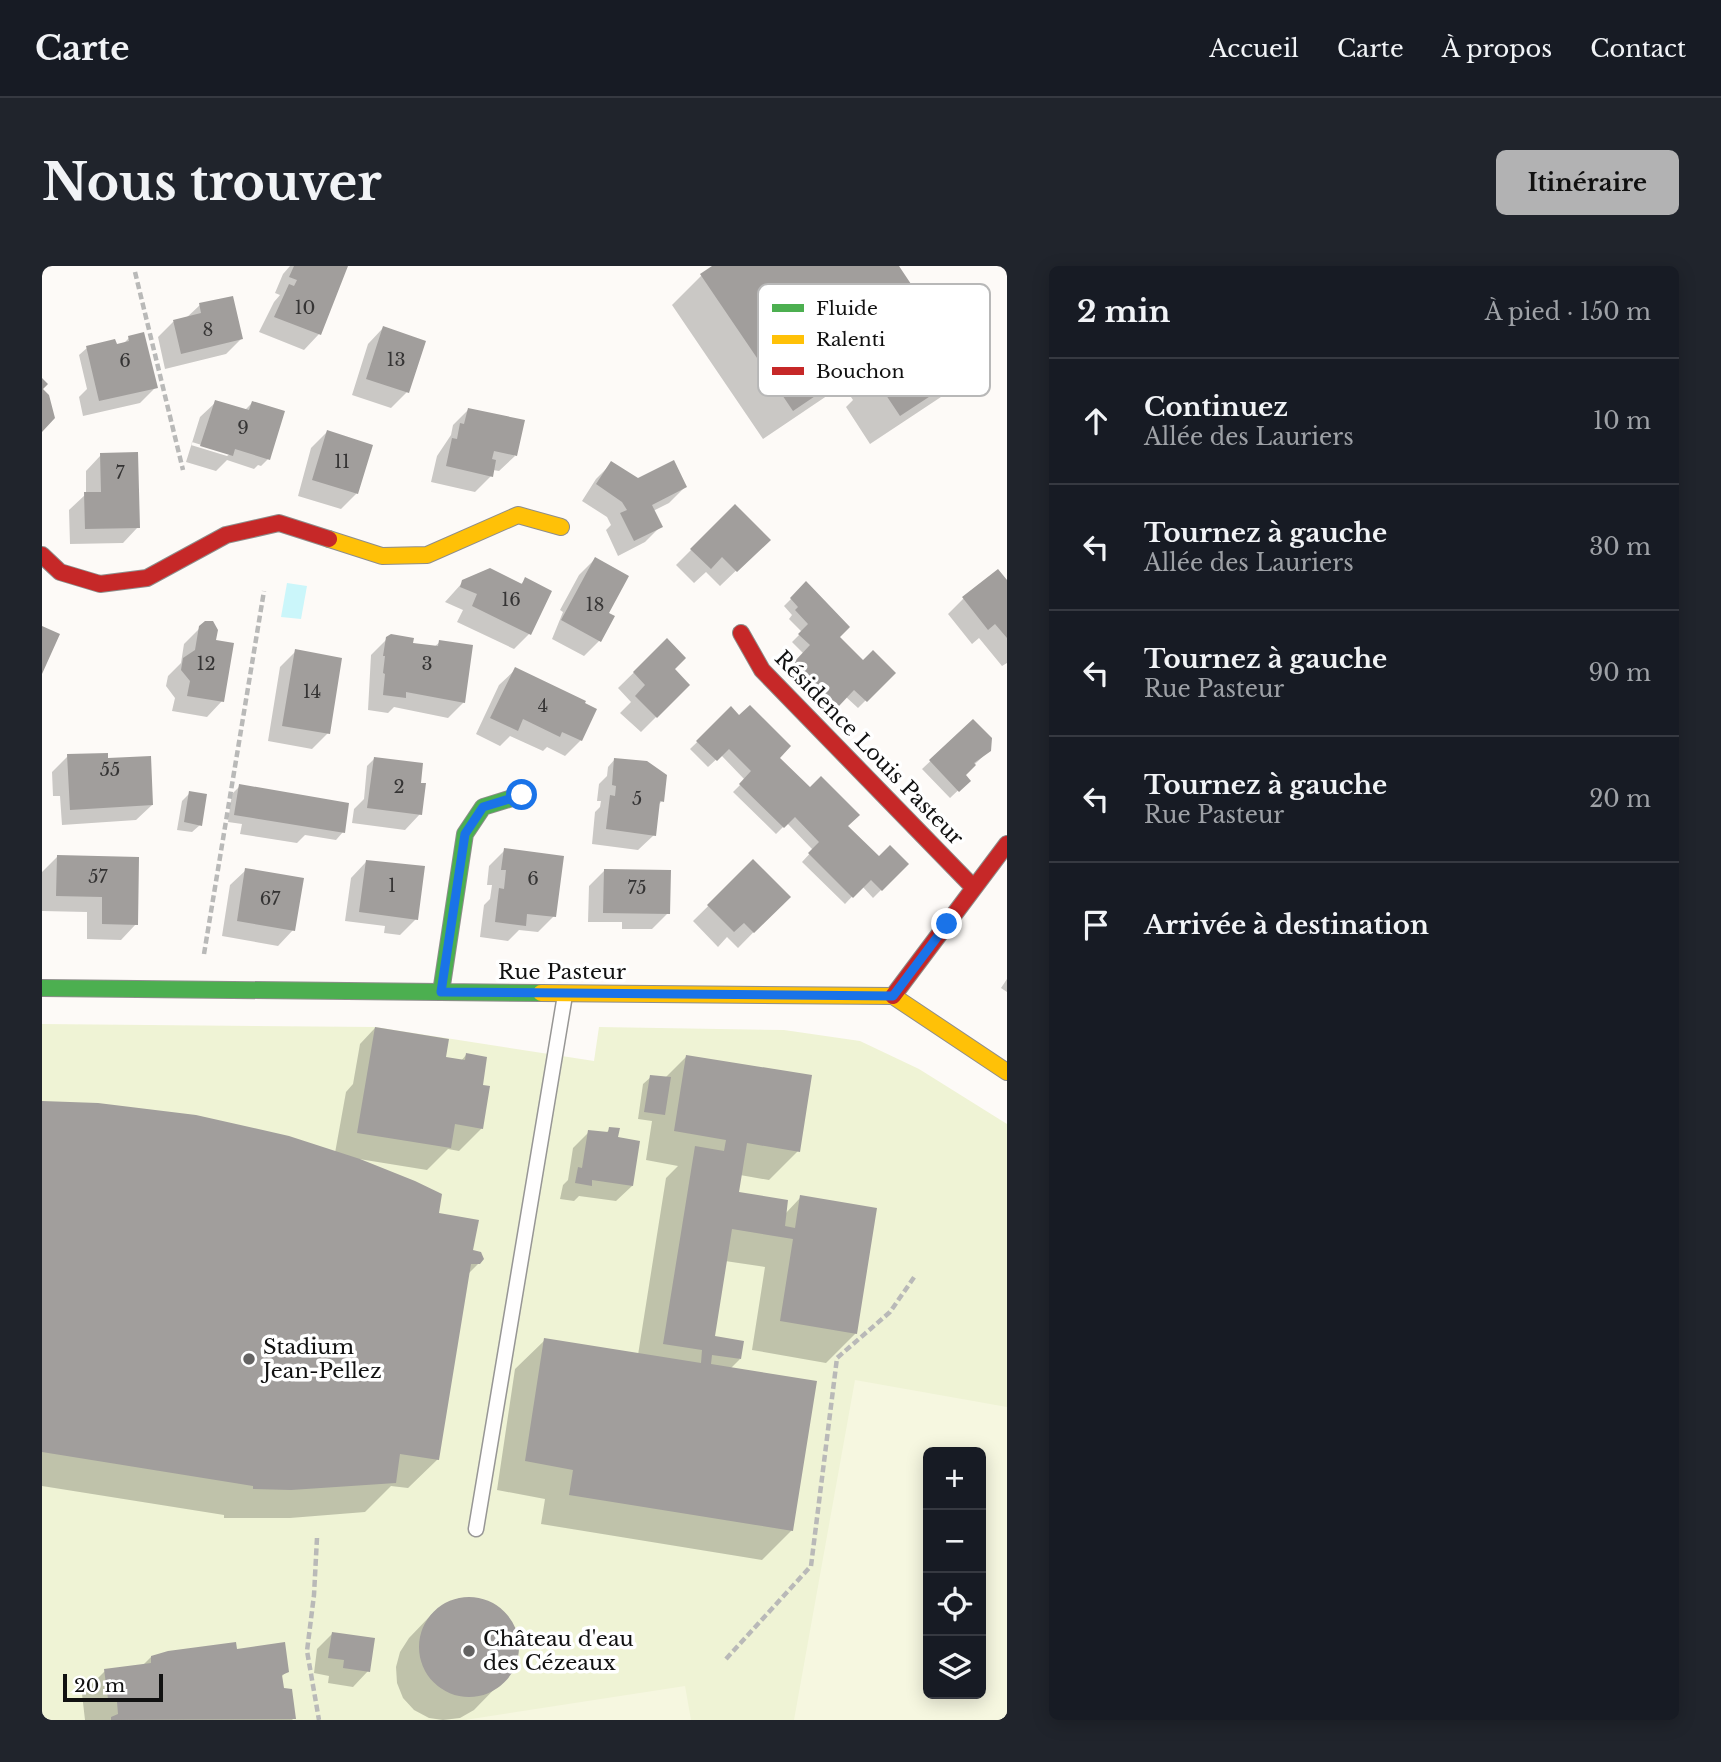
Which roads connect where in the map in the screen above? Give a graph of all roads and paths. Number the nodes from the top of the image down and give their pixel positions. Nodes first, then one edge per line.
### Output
1 (135, 272) dead end
2 (183, 470) dead end
3 (561, 527) dead end
4 (42, 555) edge
5 (264, 591) dead end
6 (741, 633) dead end
7 (522, 795) dead end
8 (1007, 844) edge
9 (974, 888) junction
10 (42, 988) edge
11 (203, 990) junction
12 (441, 992) junction
13 (565, 993) junction
14 (893, 996) junction
15 (1007, 1072) edge
16 (915, 1276) dead end
17 (476, 1529) dead end
18 (317, 1538) dead end
19 (726, 1659) dead end
20 (320, 1720) edge

1 - 2 path
3 - 4 street
5 - 11 path
6 - 9 street, Résidence Louis Pasteur
7 - 12 street
8 - 9 street
9 - 14 street
10 - 11 street, Rue Pasteur
11 - 12 street, Rue Pasteur
12 - 13 street, Rue Pasteur
13 - 14 street, Rue Pasteur
13 - 17 lane
14 - 15 street
16 - 19 path
18 - 20 path

